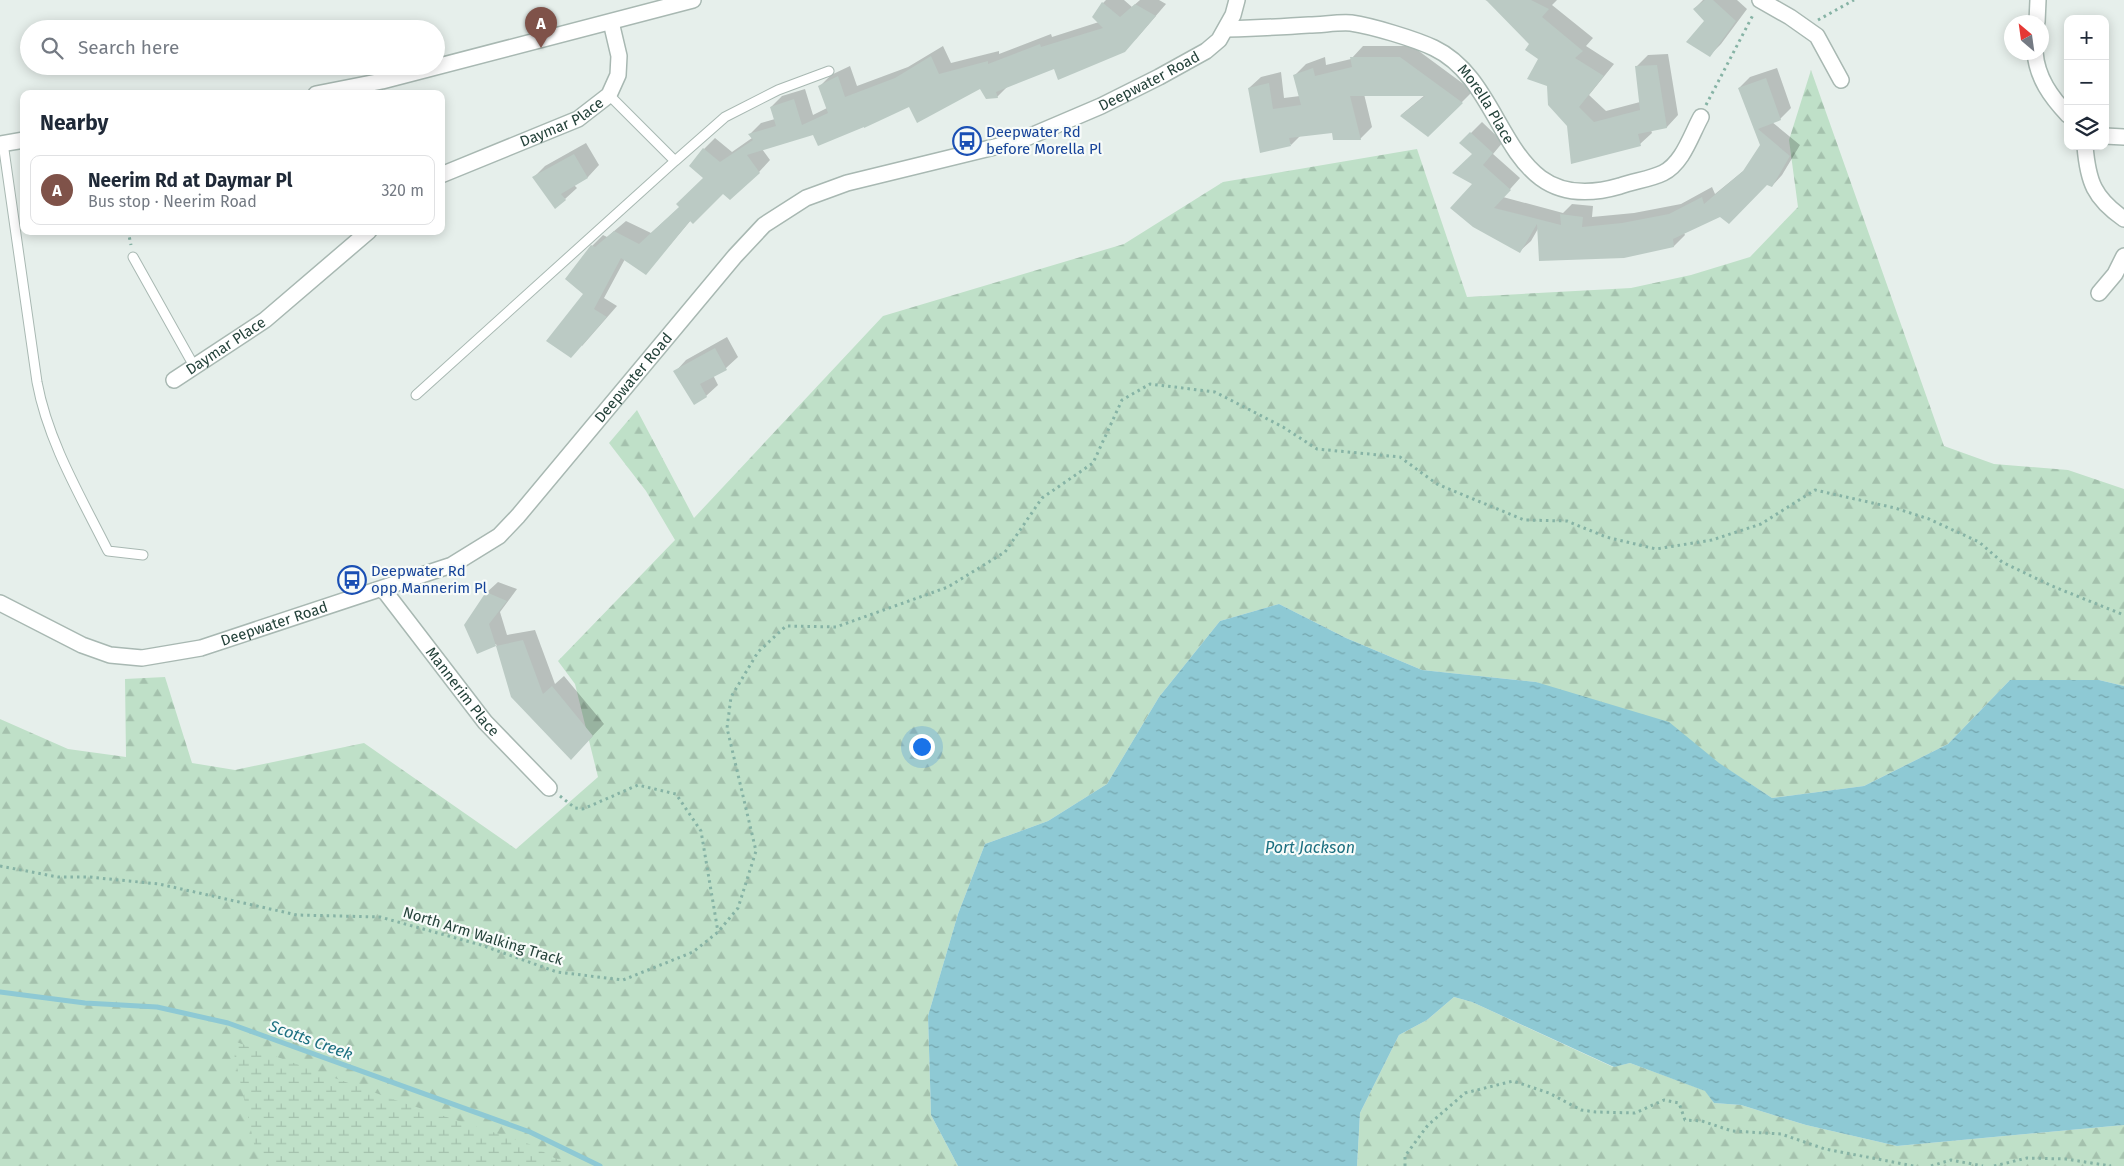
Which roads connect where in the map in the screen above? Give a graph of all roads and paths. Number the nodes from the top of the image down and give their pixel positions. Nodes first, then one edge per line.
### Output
1 (693, 0) edge
2 (1237, 0) edge
3 (1760, 0) edge
4 (1854, 0) edge
5 (2038, 0) edge
6 (2037, 15) edge
7 (611, 22) junction
8 (1804, 27) junction
9 (1226, 29) junction
10 (2036, 60) edge
11 (445, 65) edge
12 (829, 71) dead end
13 (404, 75) edge
14 (1842, 80) dead end
15 (338, 90) edge
16 (609, 95) junction
17 (2064, 110) edge
18 (1700, 117) joint
19 (2109, 136) edge
20 (2124, 137) edge
21 (20, 141) edge
22 (2, 144) edge
23 (2087, 150) edge
24 (675, 161) junction
25 (445, 173) edge
26 (2124, 219) edge
27 (364, 235) edge
28 (2124, 256) edge
29 (133, 257) dead end
30 (2099, 293) dead end
31 (194, 366) junction
32 (174, 380) dead end
33 (416, 395) dead end
34 (144, 555) dead end
35 (383, 589) junction
36 (0, 603) edge
37 (2124, 615) edge
38 (549, 788) joint
39 (0, 866) edge
40 (718, 932) junction
41 (1405, 1166) edge
42 (1914, 1166) edge
43 (1930, 1166) edge
44 (1983, 1166) edge
45 (1994, 1166) edge
46 (2111, 1166) edge

1 - 7 street
2 - 9 street, Deepwater Road
3 - 8 street
3 - 18 path
4 - 8 path
5 - 6 street
7 - 11 street
7 - 16 street, Daymar Place
8 - 14 street
9 - 18 street, Morella Place
9 - 35 street, Deepwater Road
10 - 17 street
12 - 24 lane
13 - 15 street
16 - 24 lane
16 - 25 street, Daymar Place
19 - 20 street
21 - 22 street
22 - 34 lane
23 - 26 street
24 - 33 lane
27 - 31 street, Daymar Place
28 - 30 street
29 - 31 lane
31 - 32 street, Daymar Place
35 - 36 street, Deepwater Road
35 - 38 street, Mannerim Place
37 - 40 path, North Arm Walking Track
38 - 40 path
39 - 40 path, North Arm Walking Track
41 - 42 path
43 - 44 path
45 - 46 path

